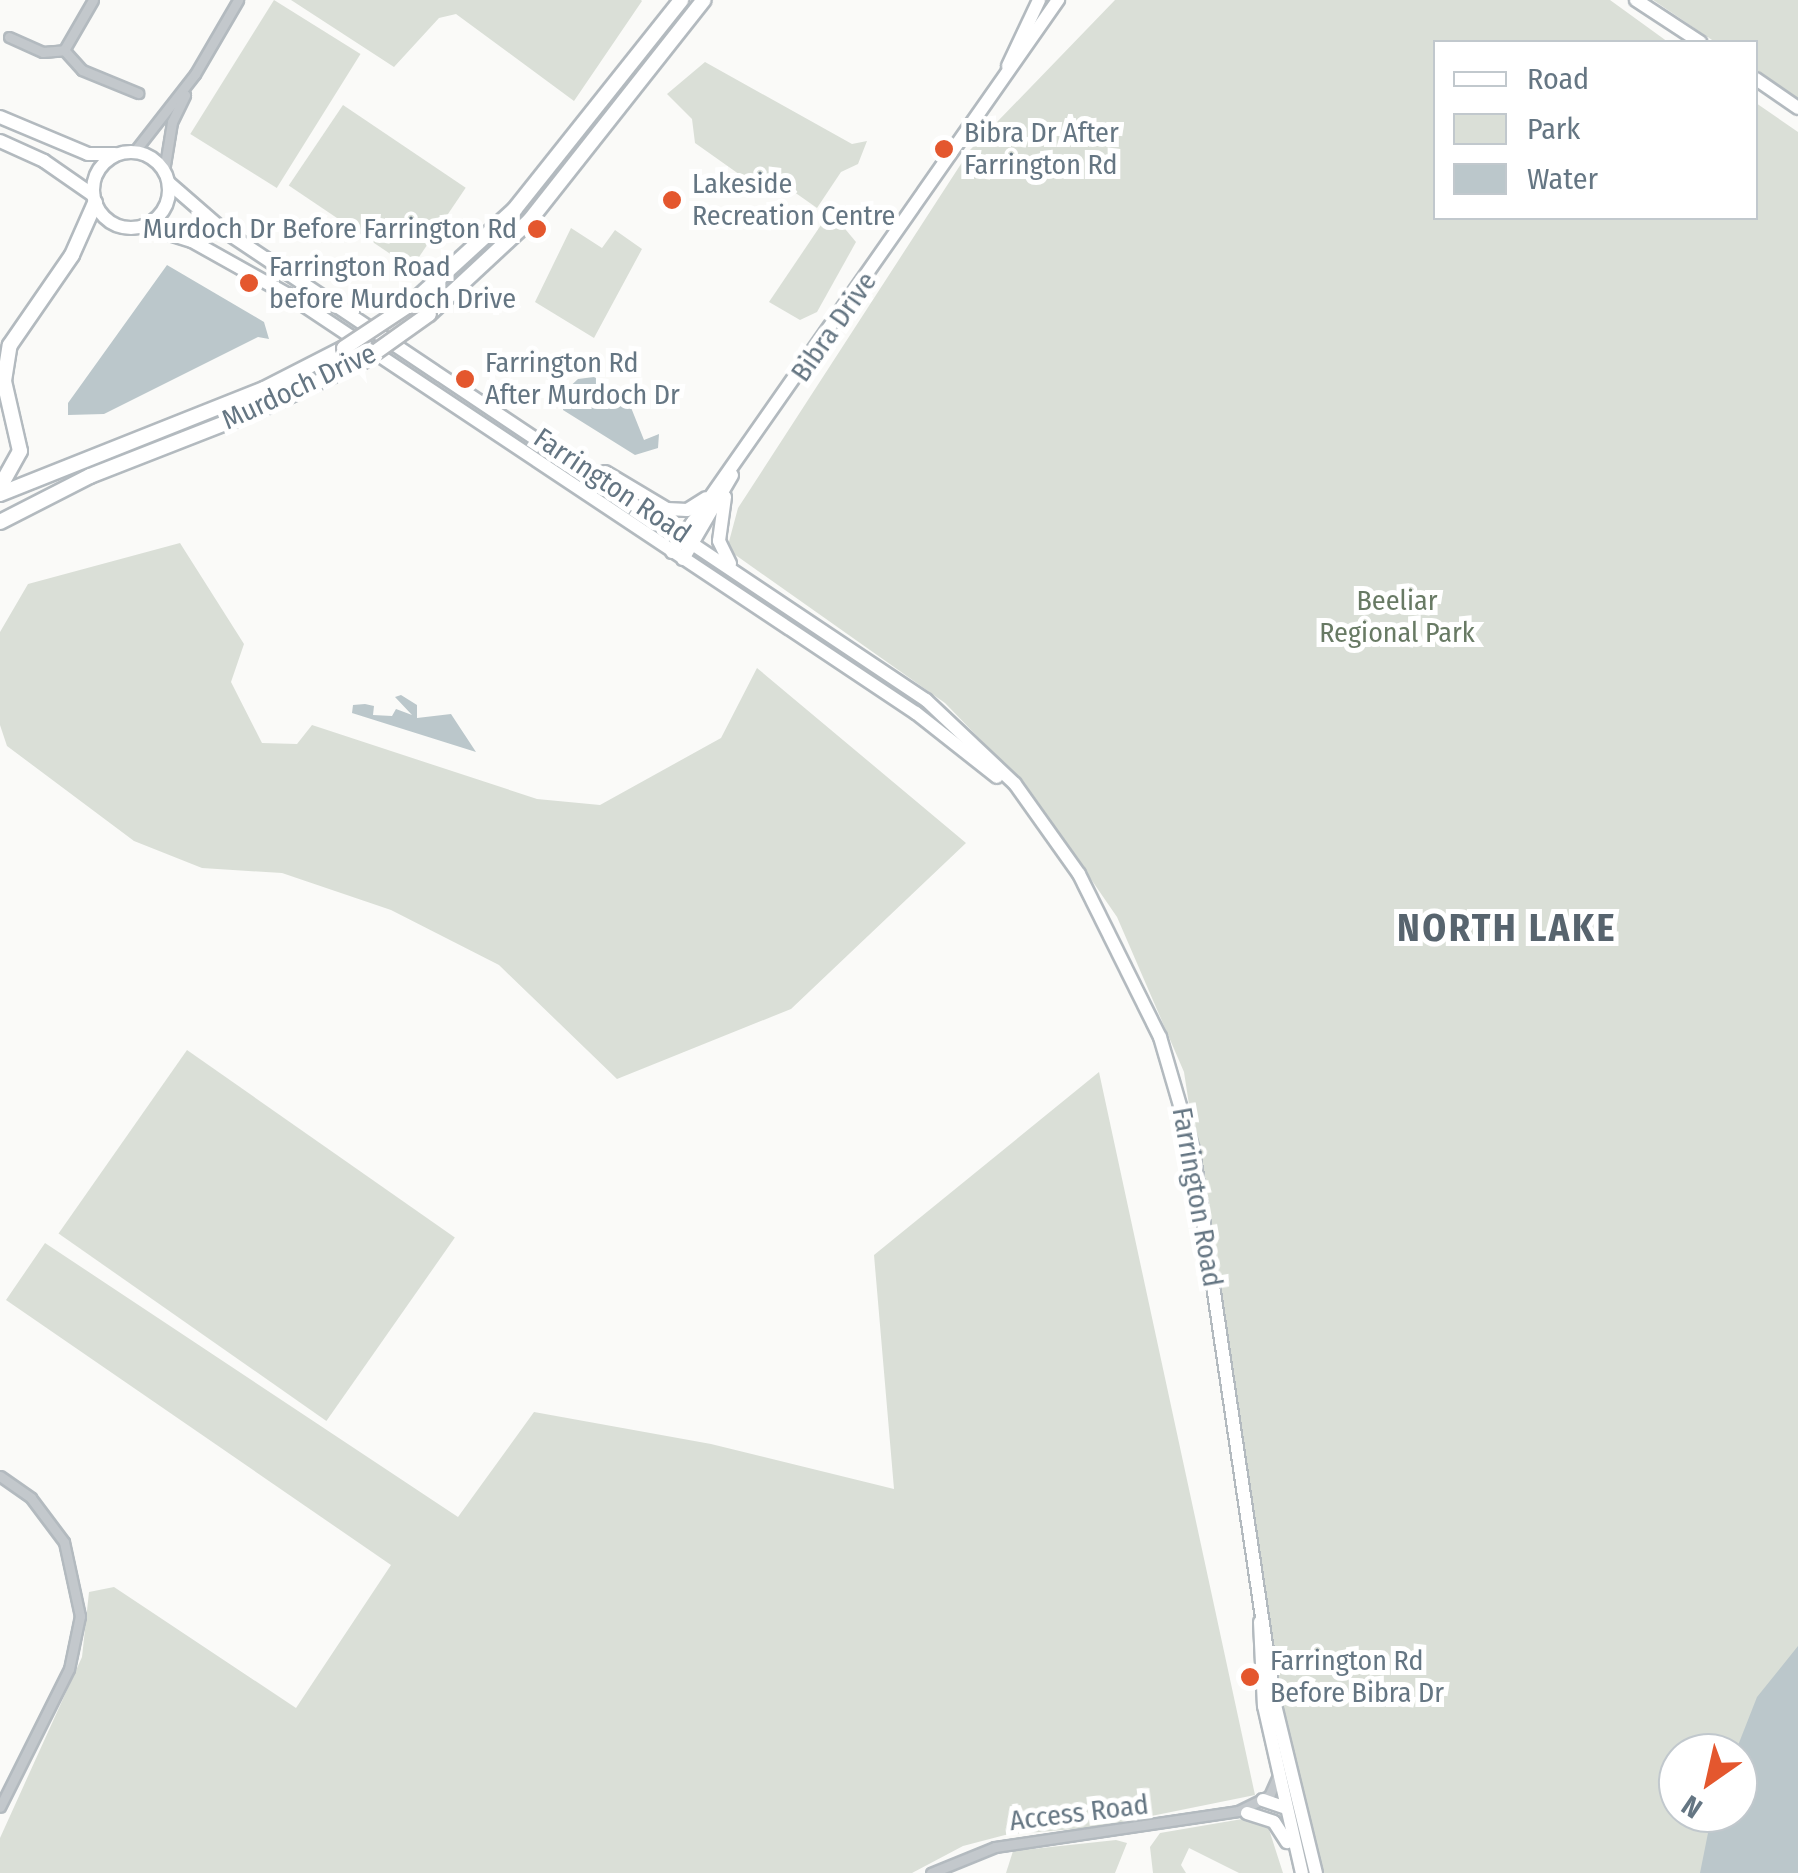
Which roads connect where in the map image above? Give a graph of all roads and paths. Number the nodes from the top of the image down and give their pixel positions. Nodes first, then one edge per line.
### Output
1 (93, 0) edge
2 (238, 0) edge
3 (682, 0) edge
4 (704, 0) edge
5 (1039, 0) edge
6 (1058, 0) edge
7 (1636, 0) edge
8 (10, 37) dead end
9 (1697, 40) edge
10 (64, 50) junction
11 (195, 74) junction
12 (1758, 80) edge
13 (1002, 82) junction
14 (138, 93) dead end
15 (1798, 108) edge
16 (0, 117) edge
17 (0, 140) edge
18 (127, 153) junction
19 (166, 177) junction
20 (94, 199) junction
21 (144, 226) junction
22 (460, 384) junction
23 (513, 445) junction
24 (562, 452) junction
25 (0, 491) edge
26 (722, 491) junction
27 (0, 522) edge
28 (689, 537) junction
29 (678, 555) junction
30 (731, 565) junction
31 (1035, 814) junction
32 (0, 1476) edge
33 (1261, 1615) junction
34 (1274, 1696) junction
35 (1276, 1778) junction
36 (1262, 1800) junction
37 (0, 1806) edge
38 (1280, 1809) junction
39 (1242, 1812) junction
40 (1314, 1868) edge
41 (931, 1873) edge
42 (1299, 1873) edge

1 - 10 street
2 - 11 street
3 - 25 main road, Murdoch Drive, bridge
4 - 27 main road, Murdoch Drive, bridge
5 - 13 main road, Bibra Drive
6 - 13 main road, Bibra Drive
7 - 9 main road
8 - 10 street
10 - 14 street
11 - 18 street
11 - 19 street
12 - 15 main road
13 - 26 main road, Bibra Drive
16 - 18 main road
17 - 20 main road
18 - 19 main road
18 - 20 main road
19 - 21 main road
19 - 22 main road, Farrington Road
20 - 21 main road
20 - 25 main road
21 - 23 main road, Farrington Road
22 - 23 main road
22 - 24 main road, Farrington Road
23 - 29 main road, Farrington Road
24 - 26 main road
24 - 28 main road, Farrington Road
26 - 28 main road, Bibra Drive
26 - 30 main road
28 - 29 main road, Bibra Drive
28 - 30 main road, Farrington Road
29 - 31 main road, Farrington Road
30 - 31 main road, Farrington Road
31 - 33 main road, Farrington Road
32 - 37 street
33 - 34 main road, Farrington Road
33 - 35 main road, Farrington Road
34 - 38 main road
34 - 40 main road, Farrington Road
35 - 36 street
35 - 38 main road, Farrington Road
36 - 38 main road
36 - 39 street, Access Road
38 - 39 street, Access Road
38 - 40 main road
38 - 42 main road, Farrington Road
39 - 41 street, Access Road
39 - 42 main road

